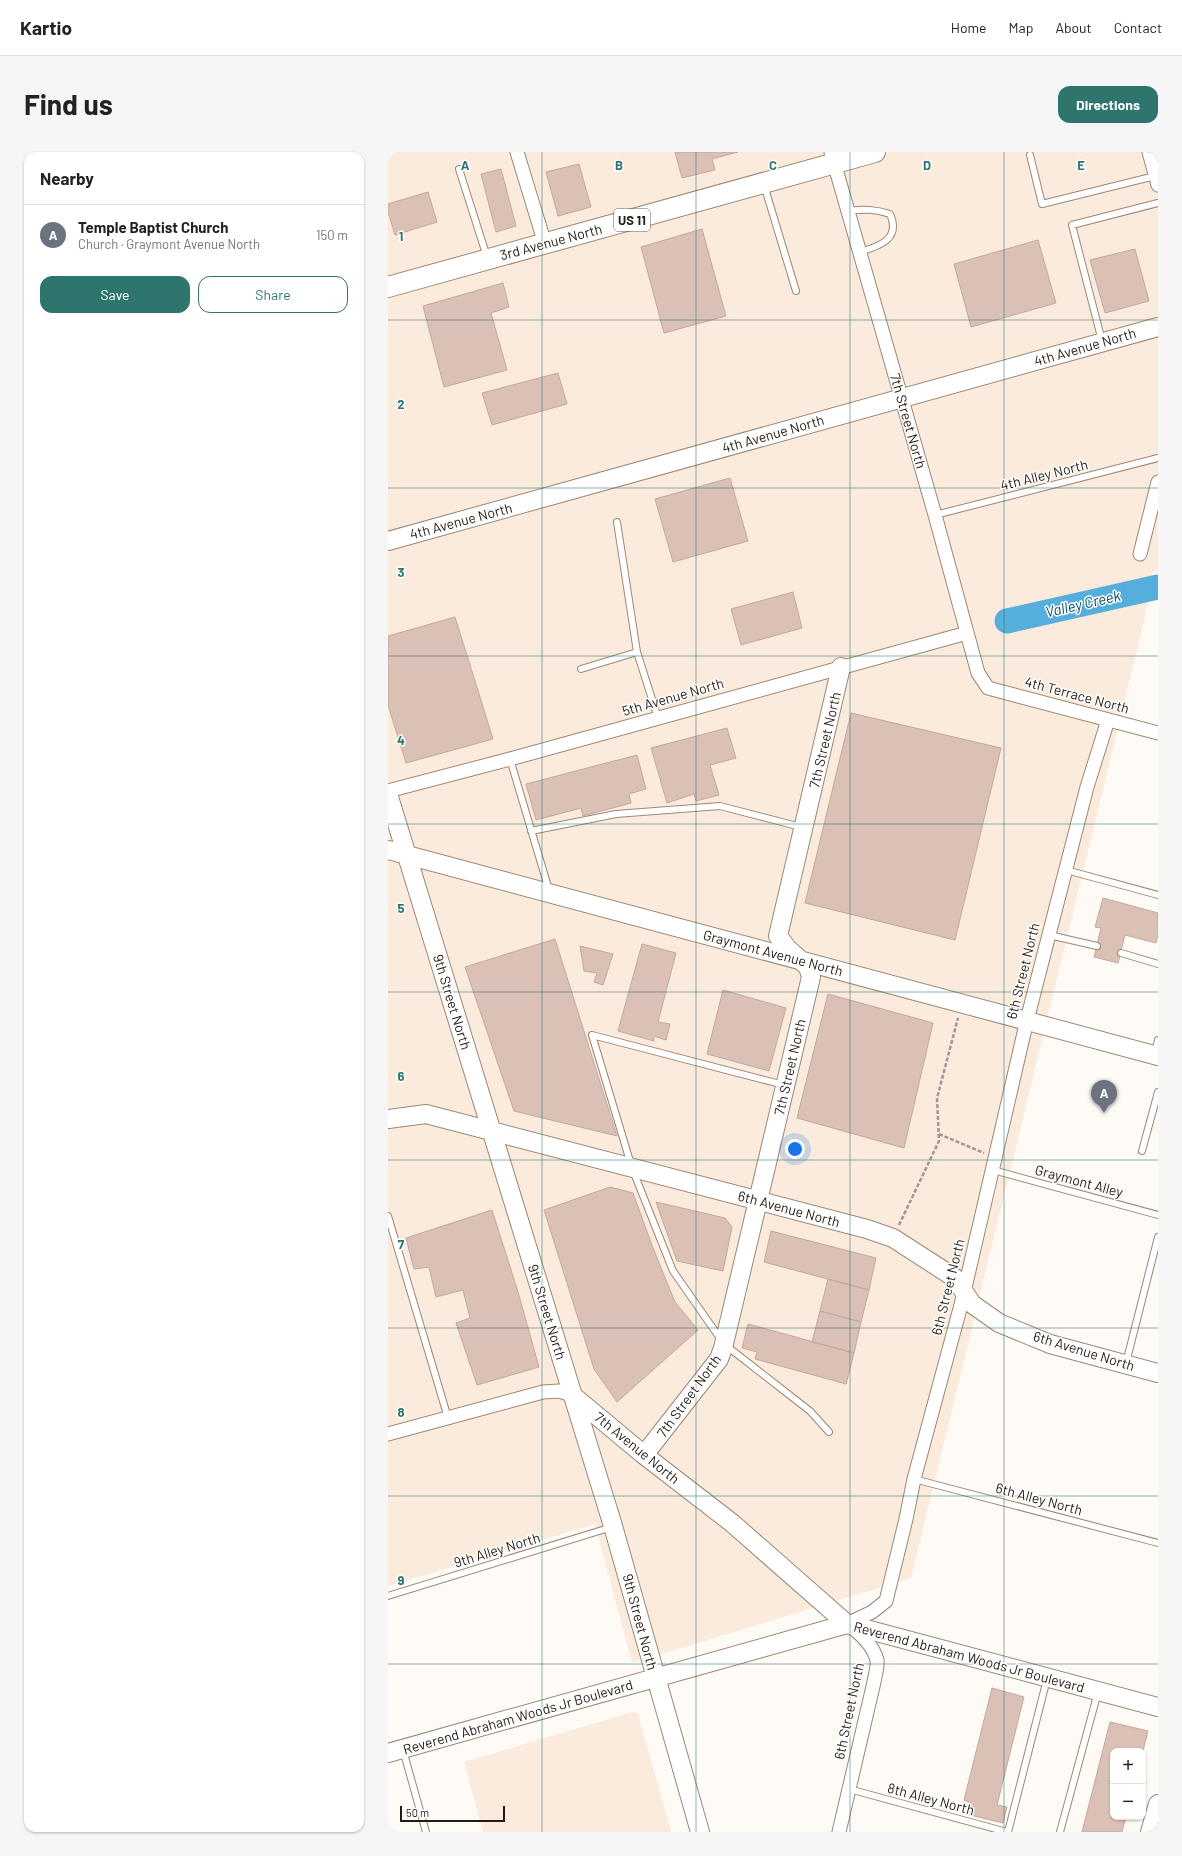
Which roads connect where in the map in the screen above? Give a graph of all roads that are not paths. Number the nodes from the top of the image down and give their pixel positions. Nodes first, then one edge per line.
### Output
1 (516, 152) edge
2 (875, 152) edge
3 (1149, 152) edge
4 (1030, 155) dead end
5 (833, 158) edge
6 (459, 169) dead end
7 (1157, 181) edge
8 (763, 183) junction
9 (1158, 203) edge
10 (848, 212) junction
11 (545, 244) junction
12 (860, 252) junction
13 (488, 260) junction
14 (388, 288) edge
15 (796, 291) dead end
16 (1158, 327) edge
17 (1102, 342) junction
18 (901, 398) junction
19 (1158, 458) edge
20 (1158, 482) edge
21 (935, 515) junction
22 (617, 522) dead end
23 (388, 541) edge
24 (1140, 554) dead end
25 (967, 633) junction
26 (637, 652) junction
27 (841, 667) junction
28 (581, 670) dead end
29 (988, 688) joint
30 (658, 718) junction
31 (1108, 720) junction
32 (1158, 733) edge
33 (510, 759) junction
34 (388, 791) edge
35 (388, 794) edge
36 (805, 828) junction
37 (531, 831) junction
38 (388, 850) edge
39 (407, 856) junction
40 (1066, 870) junction
41 (550, 894) junction
42 (1158, 895) edge
43 (1049, 934) junction
44 (1097, 946) dead end
45 (1121, 953) dead end
46 (802, 961) junction
47 (1158, 964) edge
48 (1027, 1020) junction
49 (1157, 1050) edge
50 (786, 1086) junction
51 (1158, 1092) edge
52 (388, 1119) edge
53 (492, 1129) junction
54 (1142, 1151) dead end
55 (994, 1164) junction
56 (632, 1168) junction
57 (758, 1200) junction
58 (1158, 1215) edge
59 (388, 1216) edge
60 (1158, 1236) edge
61 (964, 1291) junction
62 (724, 1344) junction
63 (1125, 1364) junction
64 (1158, 1373) edge
65 (572, 1394) junction
66 (448, 1418) junction
67 (830, 1432) dead end
68 (388, 1434) edge
69 (644, 1455) junction
70 (914, 1479) junction
71 (613, 1526) junction
72 (1158, 1543) edge
73 (388, 1596) edge
74 (847, 1624) junction
75 (655, 1678) junction
76 (1048, 1678) junction
77 (1098, 1691) junction
78 (1158, 1707) edge
79 (395, 1751) edge
80 (849, 1790) junction
81 (1158, 1804) edge
82 (426, 1832) edge
83 (700, 1832) edge
84 (839, 1832) edge
85 (1008, 1832) edge
86 (1060, 1832) edge
87 (1150, 1832) edge

1 - 11 street
2 - 5 main road, 3rd Avenue North / US 11
3 - 7 street
4 - 7 lane
5 - 8 main road, 3rd Avenue North / US 11
5 - 10 street, 7th Street North
6 - 13 lane
8 - 11 main road, 3rd Avenue North / US 11
8 - 15 lane
9 - 17 lane
10 - 12 street, 7th Street North
10 - 12 lane
11 - 13 main road, 3rd Avenue North / US 11
12 - 18 street, 7th Street North
13 - 14 main road, 3rd Avenue North / US 11
16 - 17 street, 4th Avenue North
17 - 18 street, 4th Avenue North
18 - 21 street, 7th Street North
18 - 23 street, 4th Avenue North
19 - 21 lane, 4th Alley North
20 - 24 street
21 - 25 street, 7th Street North
22 - 26 lane
25 - 27 street, 5th Avenue North
25 - 29 street, 7th Street North
26 - 28 lane
26 - 30 lane
27 - 30 street, 5th Avenue North
27 - 36 street, 7th Street North
29 - 31 street, 4th Terrace North
30 - 33 street, 5th Avenue North
31 - 32 street, 4th Terrace North
31 - 40 street, 6th Street North
33 - 34 street, 5th Avenue North
33 - 37 lane
35 - 39 street, 9th Street North
36 - 37 lane
36 - 46 street, 7th Street North
37 - 41 lane
38 - 39 street, Graymont Avenue North
39 - 41 street, Graymont Avenue North
39 - 53 street, 9th Street North
40 - 42 lane
40 - 43 street, 6th Street North
41 - 46 street, Graymont Avenue North
43 - 44 lane
43 - 48 street, 6th Street North
45 - 47 lane
46 - 48 street, Graymont Avenue North
46 - 50 street, 7th Street North
48 - 49 street, Graymont Avenue North
48 - 55 street, 6th Street North
50 - 56 lane
50 - 57 street, 7th Street North
51 - 54 lane
52 - 53 street, 6th Avenue North
53 - 56 street, 6th Avenue North
53 - 65 street, 9th Street North
55 - 58 lane, Graymont Alley
55 - 61 street, 6th Street North
56 - 57 street, 6th Avenue North
56 - 62 lane
57 - 61 street, 6th Avenue North
57 - 62 street, 7th Street North
59 - 66 lane
60 - 63 lane
61 - 63 street, 6th Avenue North
61 - 70 street, 6th Street North
62 - 67 lane
62 - 69 street, 7th Street North
63 - 64 street, 6th Avenue North
65 - 66 street
65 - 69 street, 7th Avenue North
65 - 71 street, 9th Street North
66 - 68 street
69 - 74 street, 7th Avenue North
70 - 72 lane, 6th Alley North
70 - 74 street, 6th Street North
71 - 73 lane, 9th Alley North
71 - 75 street, 9th Street North
74 - 75 street, Reverend Abraham Woods Jr Boulevard
74 - 76 street, Reverend Abraham Woods Jr Boulevard
74 - 80 street, 6th Street North
75 - 79 street, Reverend Abraham Woods Jr Boulevard
75 - 83 street, 9th Street North
76 - 77 street, Reverend Abraham Woods Jr Boulevard
76 - 85 lane
77 - 78 street, Reverend Abraham Woods Jr Boulevard
77 - 86 lane
79 - 82 lane
80 - 84 street, 6th Street North
80 - 85 lane, 8th Alley North
81 - 87 street

